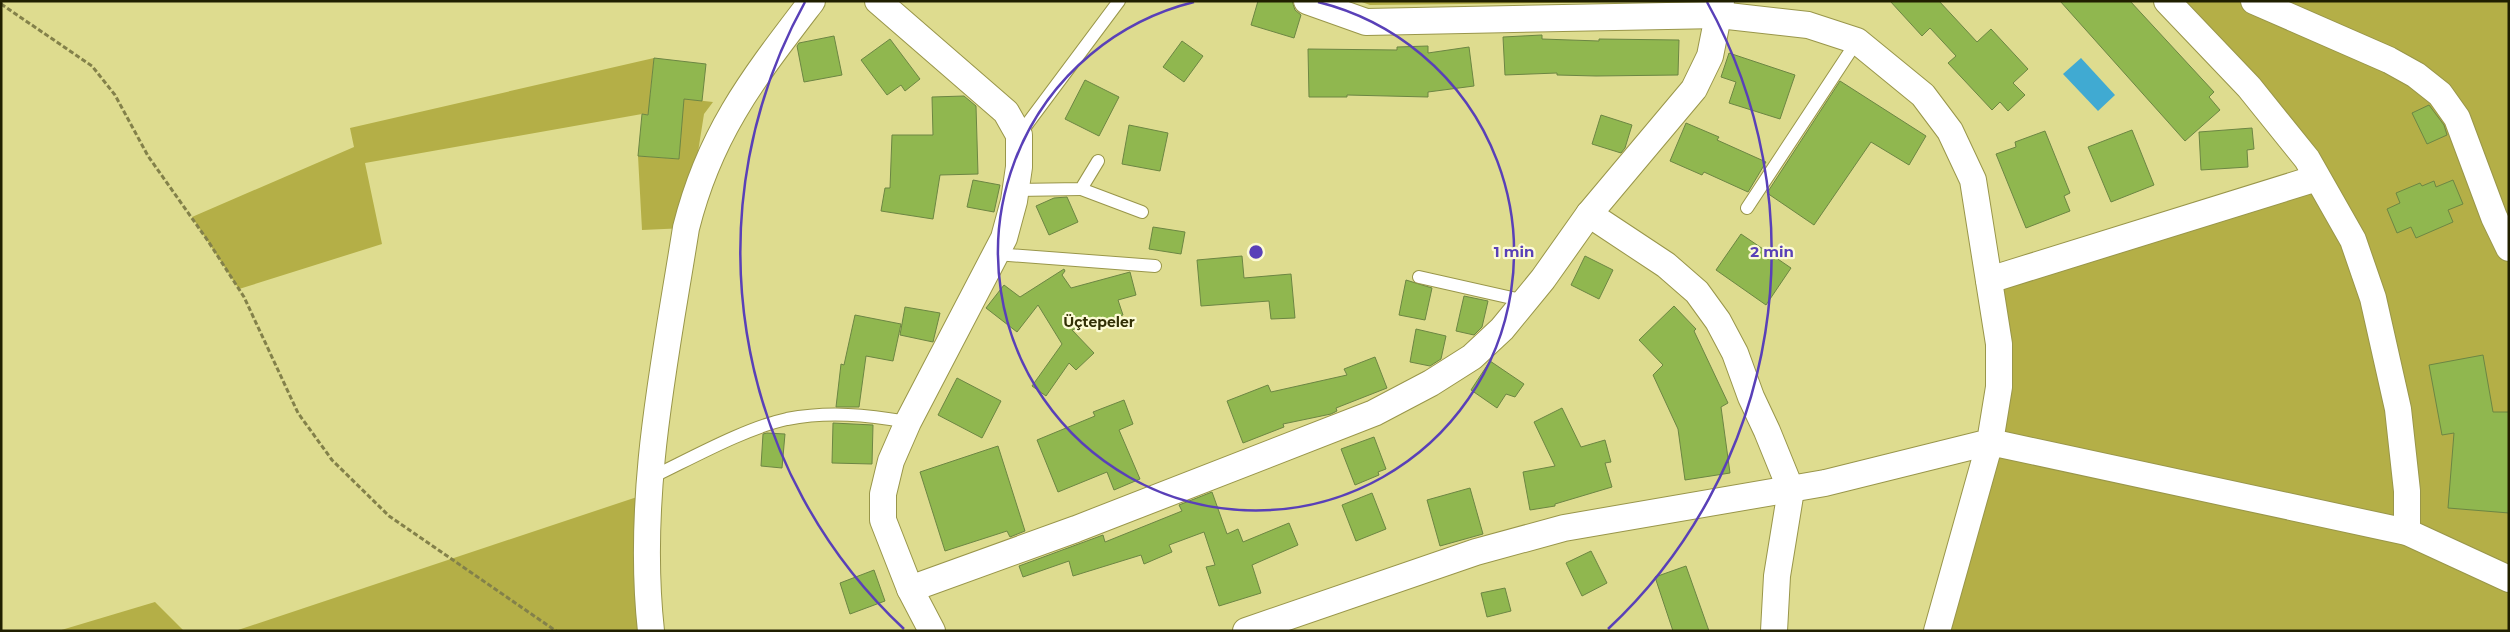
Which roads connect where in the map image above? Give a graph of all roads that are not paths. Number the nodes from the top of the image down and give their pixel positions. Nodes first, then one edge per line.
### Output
1 (812, 1) edge
2 (878, 1) edge
3 (1119, 1) edge
4 (1307, 1) edge
5 (2167, 1) edge
6 (2254, 1) edge
7 (1720, 8) edge
8 (1857, 41) junction
9 (1018, 135) junction
10 (1098, 161) dead end
11 (2317, 178) junction
12 (1081, 189) junction
13 (1016, 190) junction
14 (1747, 208) dead end
15 (1142, 212) dead end
16 (1589, 214) junction
17 (2509, 248) edge
18 (996, 254) junction
19 (1155, 266) dead end
20 (1419, 277) dead end
21 (1989, 280) junction
22 (1525, 301) junction
23 (908, 422) junction
24 (1990, 442) junction
25 (650, 478) junction
26 (1791, 490) junction
27 (2407, 532) junction
28 (2509, 579) edge
29 (910, 589) junction
30 (1278, 625) edge
31 (651, 631) edge
32 (932, 631) edge
33 (1246, 631) edge
34 (1774, 631) edge
35 (1937, 631) edge

1 - 25 street
2 - 9 street
3 - 9 lane
4 - 7 street
5 - 11 street
6 - 17 street
7 - 8 street
7 - 16 street
8 - 14 lane
8 - 21 street
9 - 13 street
10 - 12 lane
11 - 21 street
11 - 27 street
12 - 13 lane
12 - 15 lane
13 - 18 street
16 - 22 street
16 - 26 street
18 - 19 lane
18 - 23 street
20 - 22 lane
21 - 24 street
22 - 29 street
23 - 25 lane
23 - 29 street
24 - 26 street
24 - 27 street
24 - 35 street
25 - 31 street
26 - 30 street
26 - 34 street
27 - 28 street
29 - 32 street
30 - 33 street

